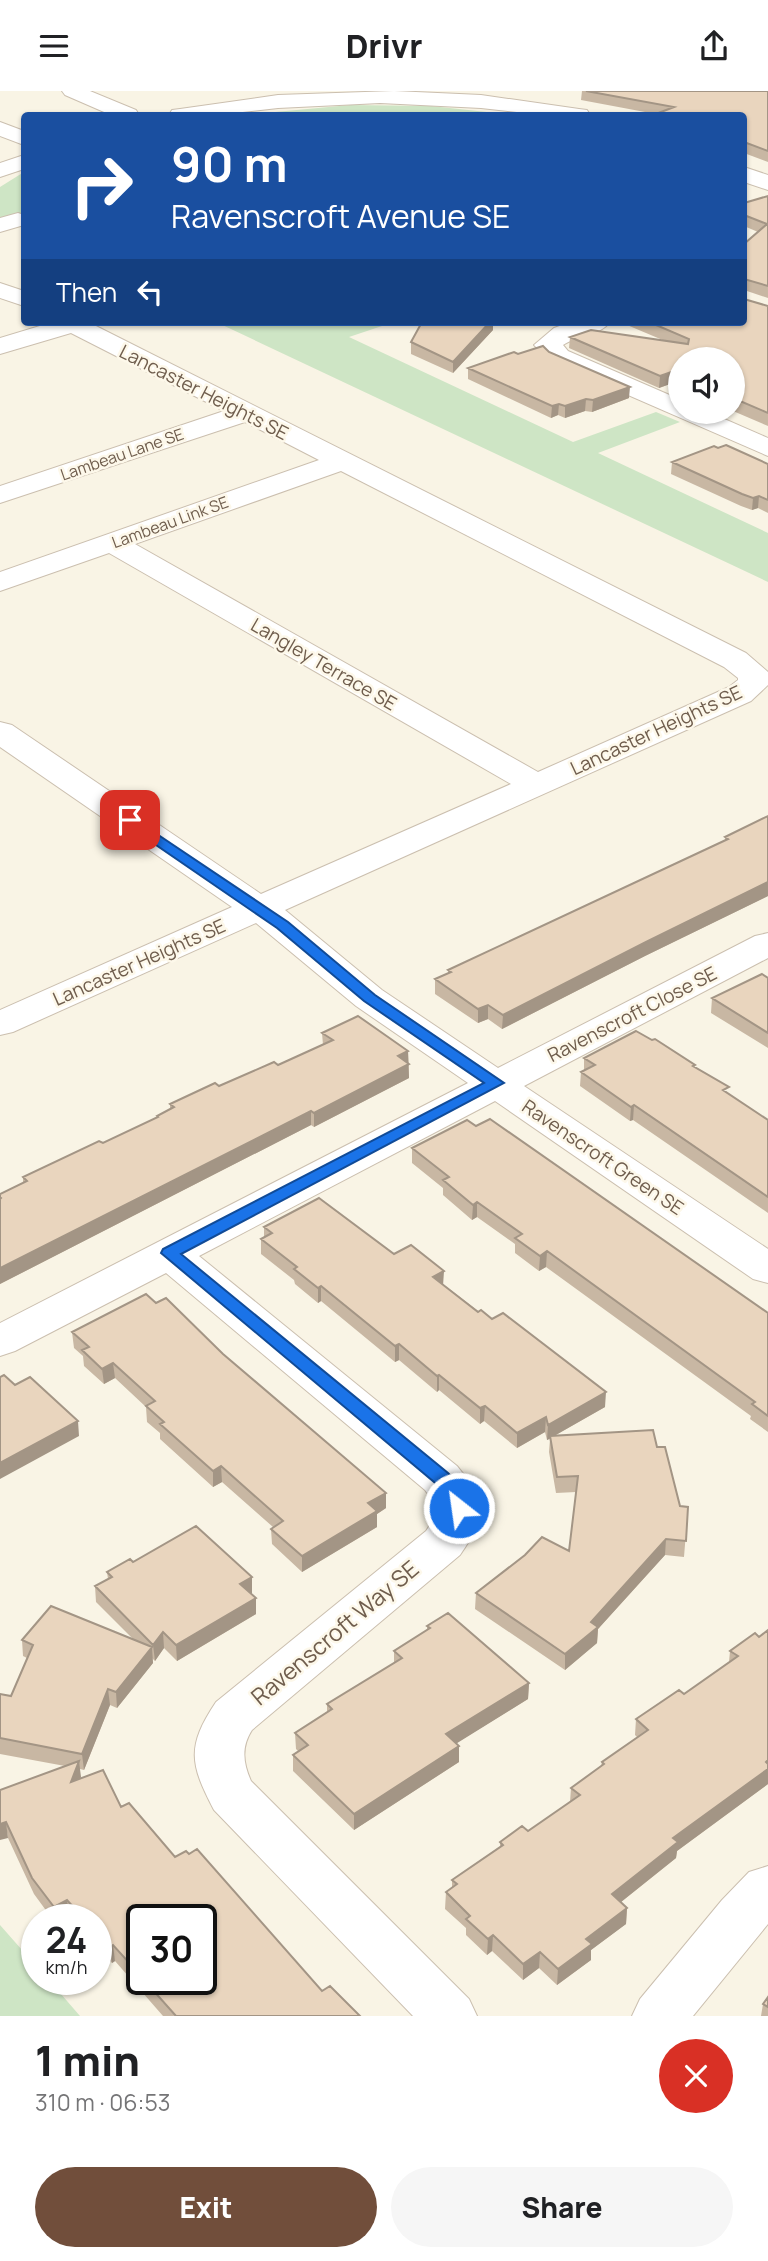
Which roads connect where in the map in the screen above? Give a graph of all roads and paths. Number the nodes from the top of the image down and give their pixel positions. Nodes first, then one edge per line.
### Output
1 (72, 91) edge
2 (541, 91) edge
3 (521, 104) junction
4 (121, 112) edge
5 (197, 112) edge
6 (563, 112) edge
7 (0, 128) edge
8 (21, 138) edge
9 (21, 156) edge
10 (0, 160) edge
11 (21, 163) edge
12 (0, 170) edge
13 (747, 175) edge
14 (768, 183) edge
15 (0, 290) edge
16 (21, 298) edge
17 (62, 326) edge
18 (77, 326) edge
19 (585, 326) edge
20 (0, 346) edge
21 (668, 405) edge
22 (245, 413) junction
23 (712, 424) edge
24 (768, 448) edge
25 (340, 462) junction
26 (0, 495) edge
27 (112, 543) junction
28 (0, 582) edge
29 (0, 732) edge
30 (537, 785) junction
31 (259, 908) junction
32 (768, 944) edge
33 (0, 1024) edge
34 (496, 1083) junction
35 (169, 1253) junction
36 (768, 1269) edge
37 (0, 1341) edge
38 (768, 1888) edge
39 (449, 2016) edge
40 (660, 2016) edge

1 - 4 street
2 - 3 street
3 - 5 street
3 - 6 street
7 - 8 street
9 - 10 street
11 - 12 street
13 - 14 street
15 - 16 street
17 - 20 street
18 - 22 street, Lancaster Heights SE
19 - 21 street
22 - 25 street, Lancaster Heights SE
22 - 26 street, Lambeau Lane SE
23 - 24 street
25 - 27 street, Lambeau Link SE
25 - 30 street, Lancaster Heights SE
27 - 28 street, Lambeau Link SE
27 - 30 street, Langley Terrace SE
29 - 31 street, Ravenscroft Green SE
30 - 31 street, Lancaster Heights SE
31 - 33 street, Lancaster Heights SE
31 - 34 street, Ravenscroft Green SE
32 - 34 street, Ravenscroft Close SE
34 - 35 street, Ravenscroft Close SE
34 - 36 street, Ravenscroft Green SE
35 - 37 street, Ravenscroft Close SE
35 - 39 street, Ravenscroft Way SE
38 - 40 street

